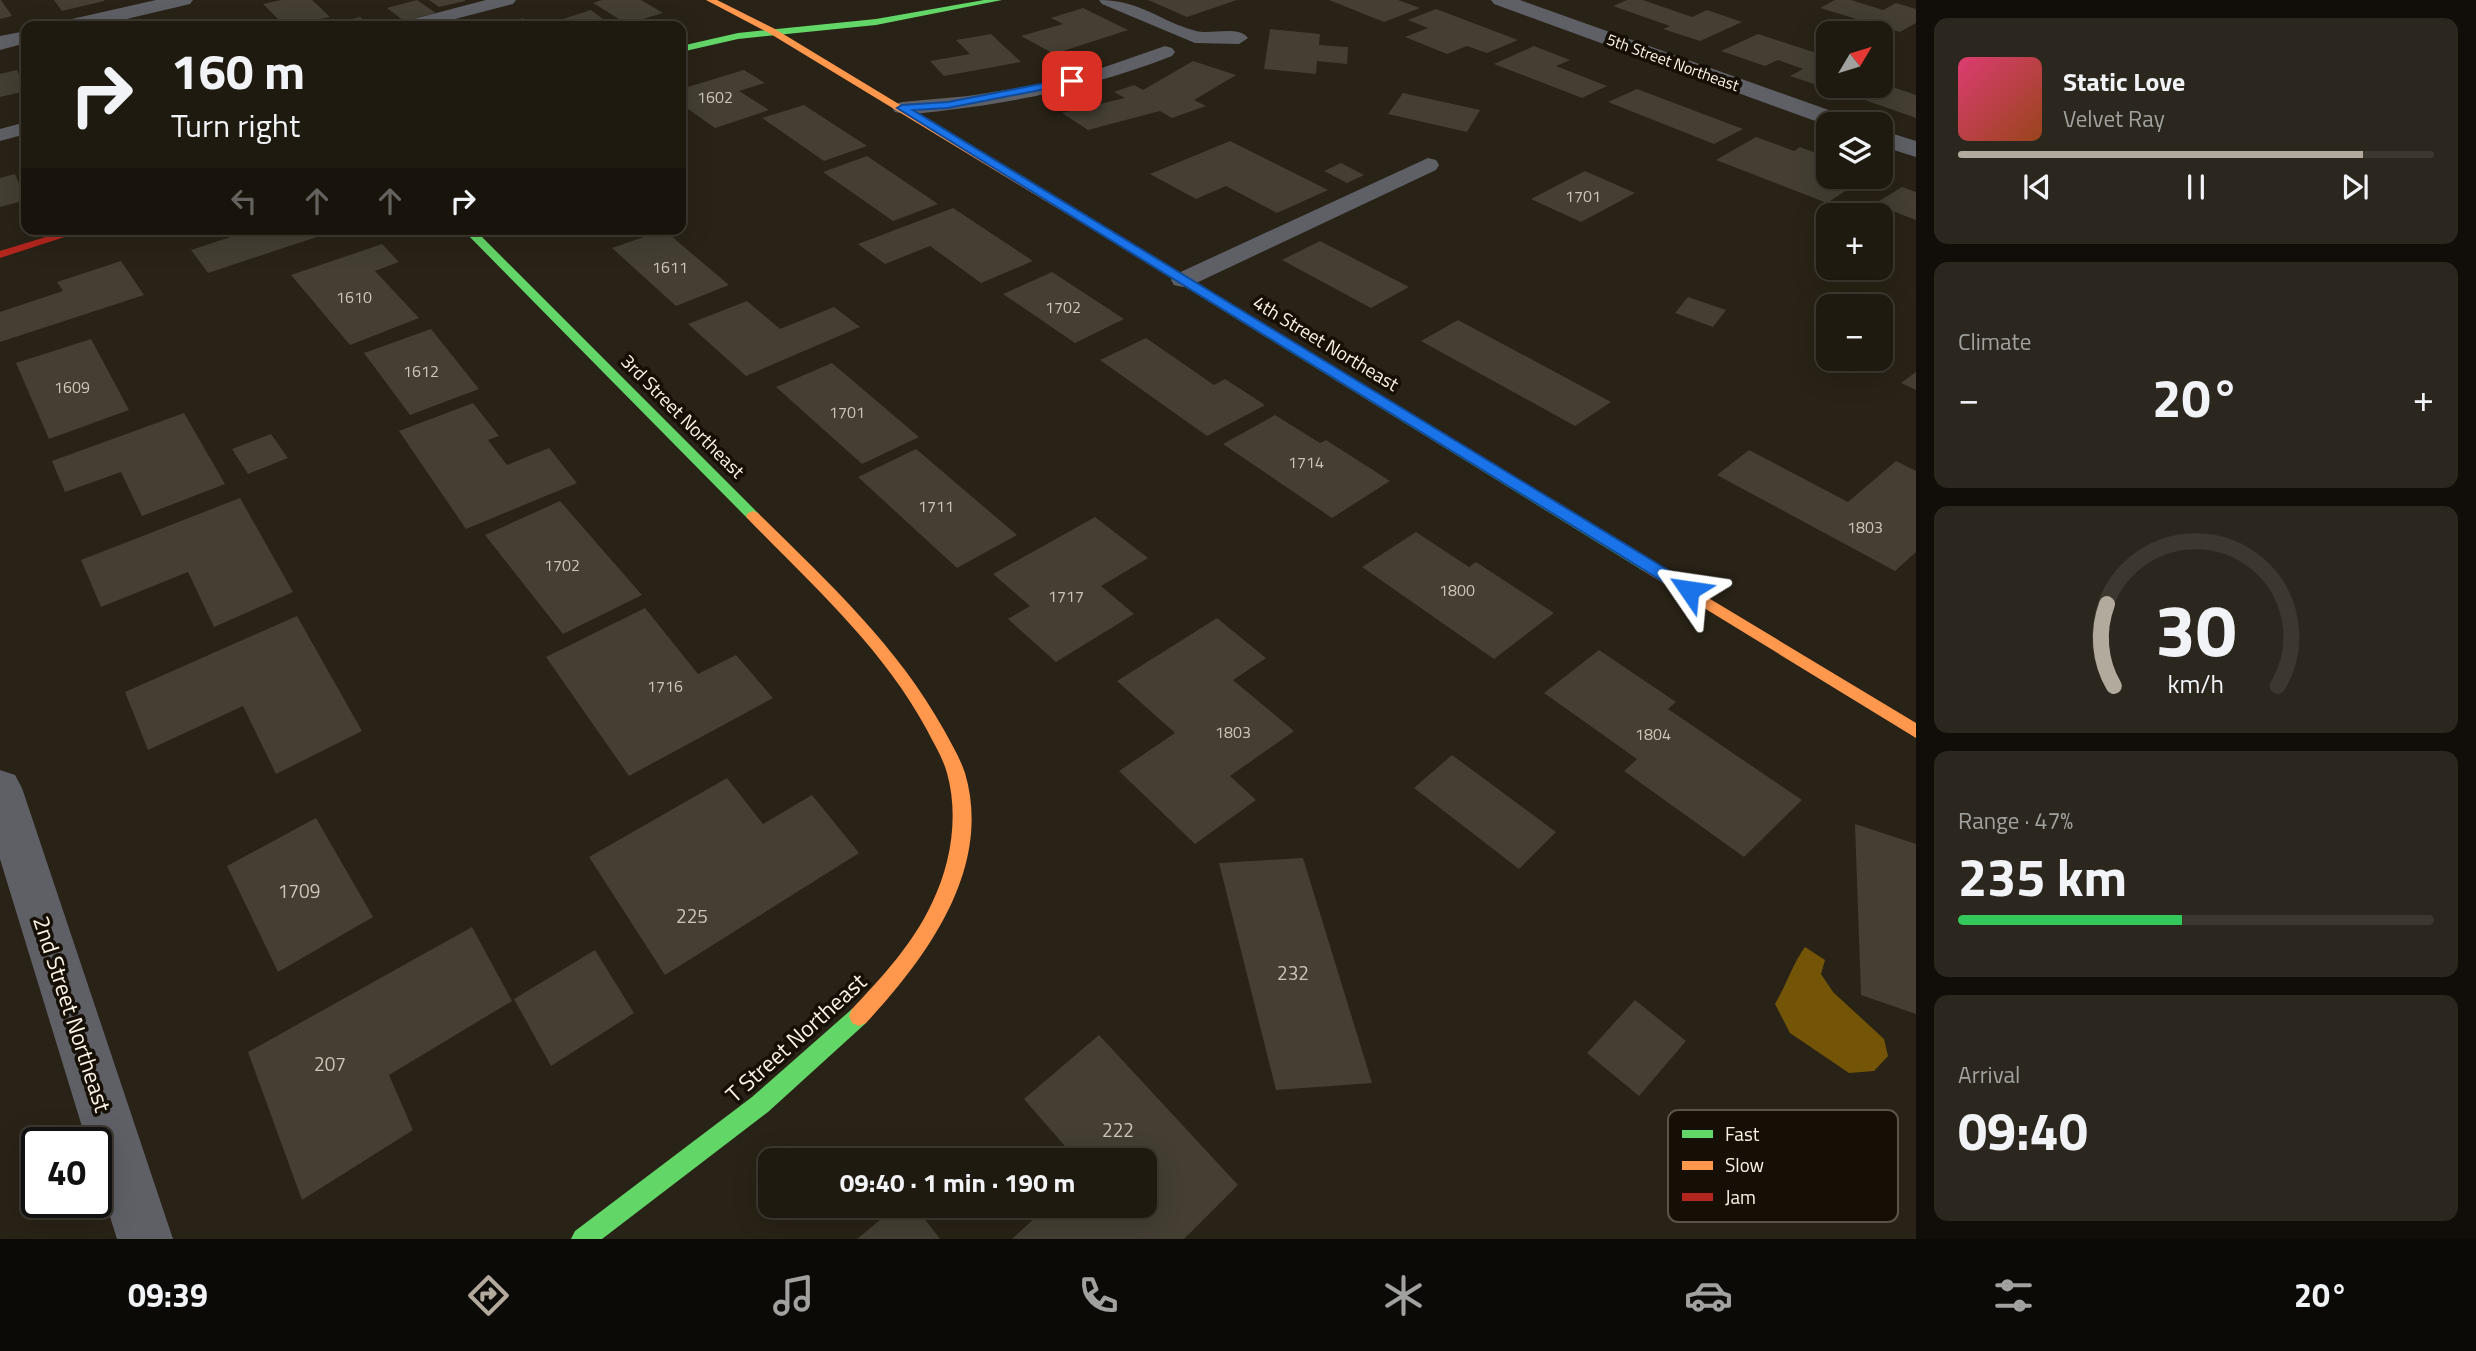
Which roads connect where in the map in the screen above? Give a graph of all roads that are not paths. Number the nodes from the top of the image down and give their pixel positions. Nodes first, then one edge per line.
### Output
1 (183, 0) edge
2 (507, 0) edge
3 (710, 0) edge
4 (998, 0) edge
5 (1108, 0) edge
6 (1501, 0) edge
7 (93, 21) edge
8 (427, 21) edge
9 (772, 31) junction
10 (21, 38) edge
11 (1239, 38) dead end
12 (0, 43) edge
13 (686, 48) edge
14 (1165, 52) dead end
15 (902, 108) junction
16 (1816, 114) edge
17 (21, 129) edge
18 (0, 135) edge
19 (1893, 141) edge
20 (1916, 150) edge
21 (1428, 165) dead end
22 (65, 235) edge
23 (473, 235) edge
24 (0, 255) edge
25 (1183, 280) junction
26 (868, 632) joint
27 (1916, 731) edge
28 (0, 788) edge
29 (145, 1239) edge
30 (583, 1239) edge

1 - 7 street
2 - 8 lane
3 - 9 street, 4th Street Northeast
4 - 9 street
5 - 11 lane
6 - 16 street, 5th Street Northeast
9 - 13 street
9 - 15 street, 4th Street Northeast
10 - 12 street
14 - 15 lane
15 - 25 street, 4th Street Northeast
17 - 18 lane
19 - 20 street
21 - 25 lane
22 - 24 street
23 - 26 street, 3rd Street Northeast
25 - 27 street, 4th Street Northeast
26 - 30 street, T Street Northeast
28 - 29 street, 2nd Street Northeast

